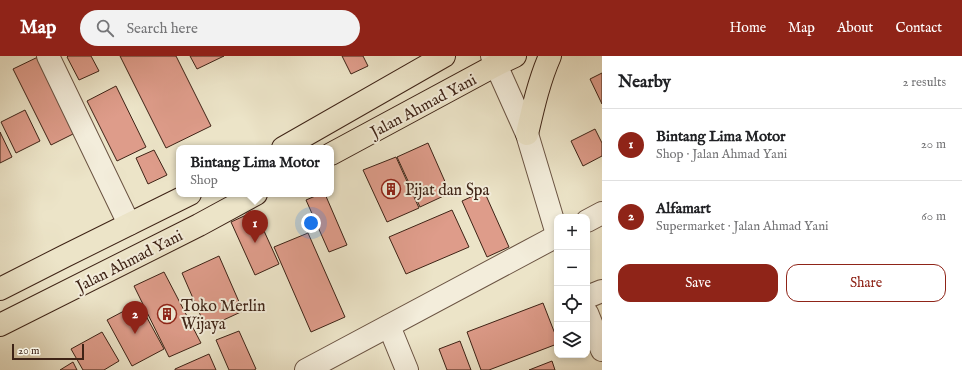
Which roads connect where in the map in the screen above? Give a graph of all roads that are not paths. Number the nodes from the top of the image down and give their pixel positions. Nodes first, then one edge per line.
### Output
1 (48, 56) edge
2 (444, 56) edge
3 (515, 56) edge
4 (550, 56) edge
5 (494, 61) edge
6 (527, 134) junction
7 (288, 145) edge
8 (334, 152) edge
9 (184, 197) edge
10 (250, 197) edge
11 (602, 214) edge
12 (590, 220) edge
13 (129, 224) junction
14 (554, 225) edge
15 (554, 237) edge
16 (0, 289) edge
17 (602, 291) edge
18 (590, 296) edge
19 (590, 320) edge
20 (0, 325) edge
21 (389, 326) junction
22 (602, 350) edge
23 (306, 370) edge
24 (407, 370) edge

1 - 13 street
2 - 7 main road, Jalan Ahmad Yani
3 - 5 main road, Jalan Ahmad Yani
4 - 6 main road
5 - 6 street
5 - 8 main road, Jalan Ahmad Yani
6 - 14 street
9 - 13 main road, Jalan Ahmad Yani
10 - 20 main road, Jalan Ahmad Yani
11 - 12 street
13 - 16 main road, Jalan Ahmad Yani
15 - 21 street
17 - 18 street
19 - 22 street
21 - 23 street
21 - 24 street

